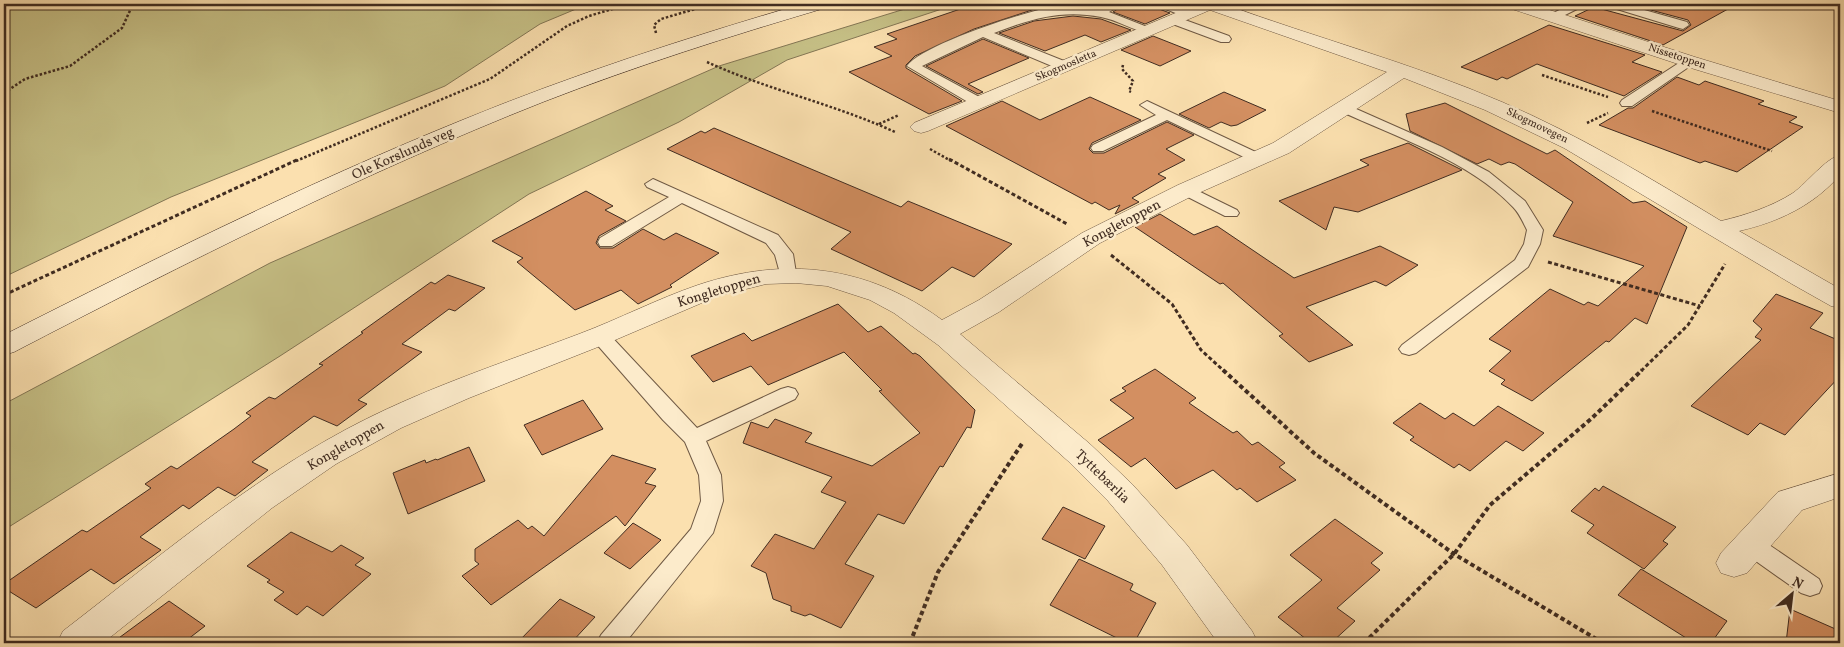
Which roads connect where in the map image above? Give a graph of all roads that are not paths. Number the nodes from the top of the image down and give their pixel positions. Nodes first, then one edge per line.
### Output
1 (819, 4) edge
2 (1117, 4) edge
3 (1159, 4) edge
4 (1210, 4) edge
5 (1515, 4) edge
6 (1581, 4) edge
7 (1611, 4) edge
8 (1104, 14) junction
9 (1553, 16) junction
10 (1181, 17) junction
11 (1683, 25) dead end
12 (1149, 30) junction
13 (986, 34) junction
14 (1225, 39) dead end
15 (1688, 61) junction
16 (1064, 66) junction
17 (1402, 71) junction
18 (978, 102) junction
19 (1627, 103) road end
20 (1147, 105) road end
21 (1840, 107) edge
22 (1345, 108) junction
23 (1167, 115) junction
24 (921, 127) dead end
25 (1098, 148) dead end
26 (1257, 158) junction
27 (1840, 162) edge
28 (654, 184) dead end
29 (1186, 190) junction
30 (682, 197) junction
31 (1231, 213) dead end
32 (1717, 229) junction
33 (606, 242) dead end
34 (787, 273) junction
35 (1840, 300) edge
36 (942, 332) junction
37 (600, 336) junction
38 (4, 346) edge
39 (1409, 349) dead end
40 (788, 394) dead end
41 (694, 438) junction
42 (1840, 485) edge
43 (1742, 554) joint
44 (1810, 586) dead end
45 (76, 643) edge
46 (610, 643) edge
47 (1239, 643) edge

1 - 38 street, Ole Korslunds veg
2 - 8 lane
3 - 10 lane
4 - 10 street, Skogmosletta
4 - 17 street, Skogmovegen
5 - 9 street, Nissetoppen
6 - 9 lane
7 - 11 lane
8 - 12 lane
8 - 13 lane
9 - 15 street, Nissetoppen
10 - 12 street, Skogmosletta
10 - 14 lane
12 - 16 street, Skogmosletta
13 - 16 lane
13 - 18 lane
15 - 19 lane
15 - 21 street, Nissetoppen
16 - 18 street, Skogmosletta
17 - 22 street, Kongletoppen
17 - 32 street, Skogmovegen
18 - 24 street, Skogmosletta
20 - 23 lane
22 - 26 street, Kongletoppen
22 - 39 lane
23 - 25 lane
23 - 26 lane
26 - 29 street, Kongletoppen
27 - 32 street
28 - 30 lane
29 - 31 lane
29 - 36 street, Kongletoppen
30 - 33 lane
30 - 34 lane
32 - 35 street, Skogmovegen
34 - 36 street, Kongletoppen
34 - 37 street, Kongletoppen
36 - 47 street, Tyttebærlia
37 - 41 lane
37 - 45 street, Kongletoppen
40 - 41 lane
41 - 46 lane
42 - 43 street
43 - 44 lane

